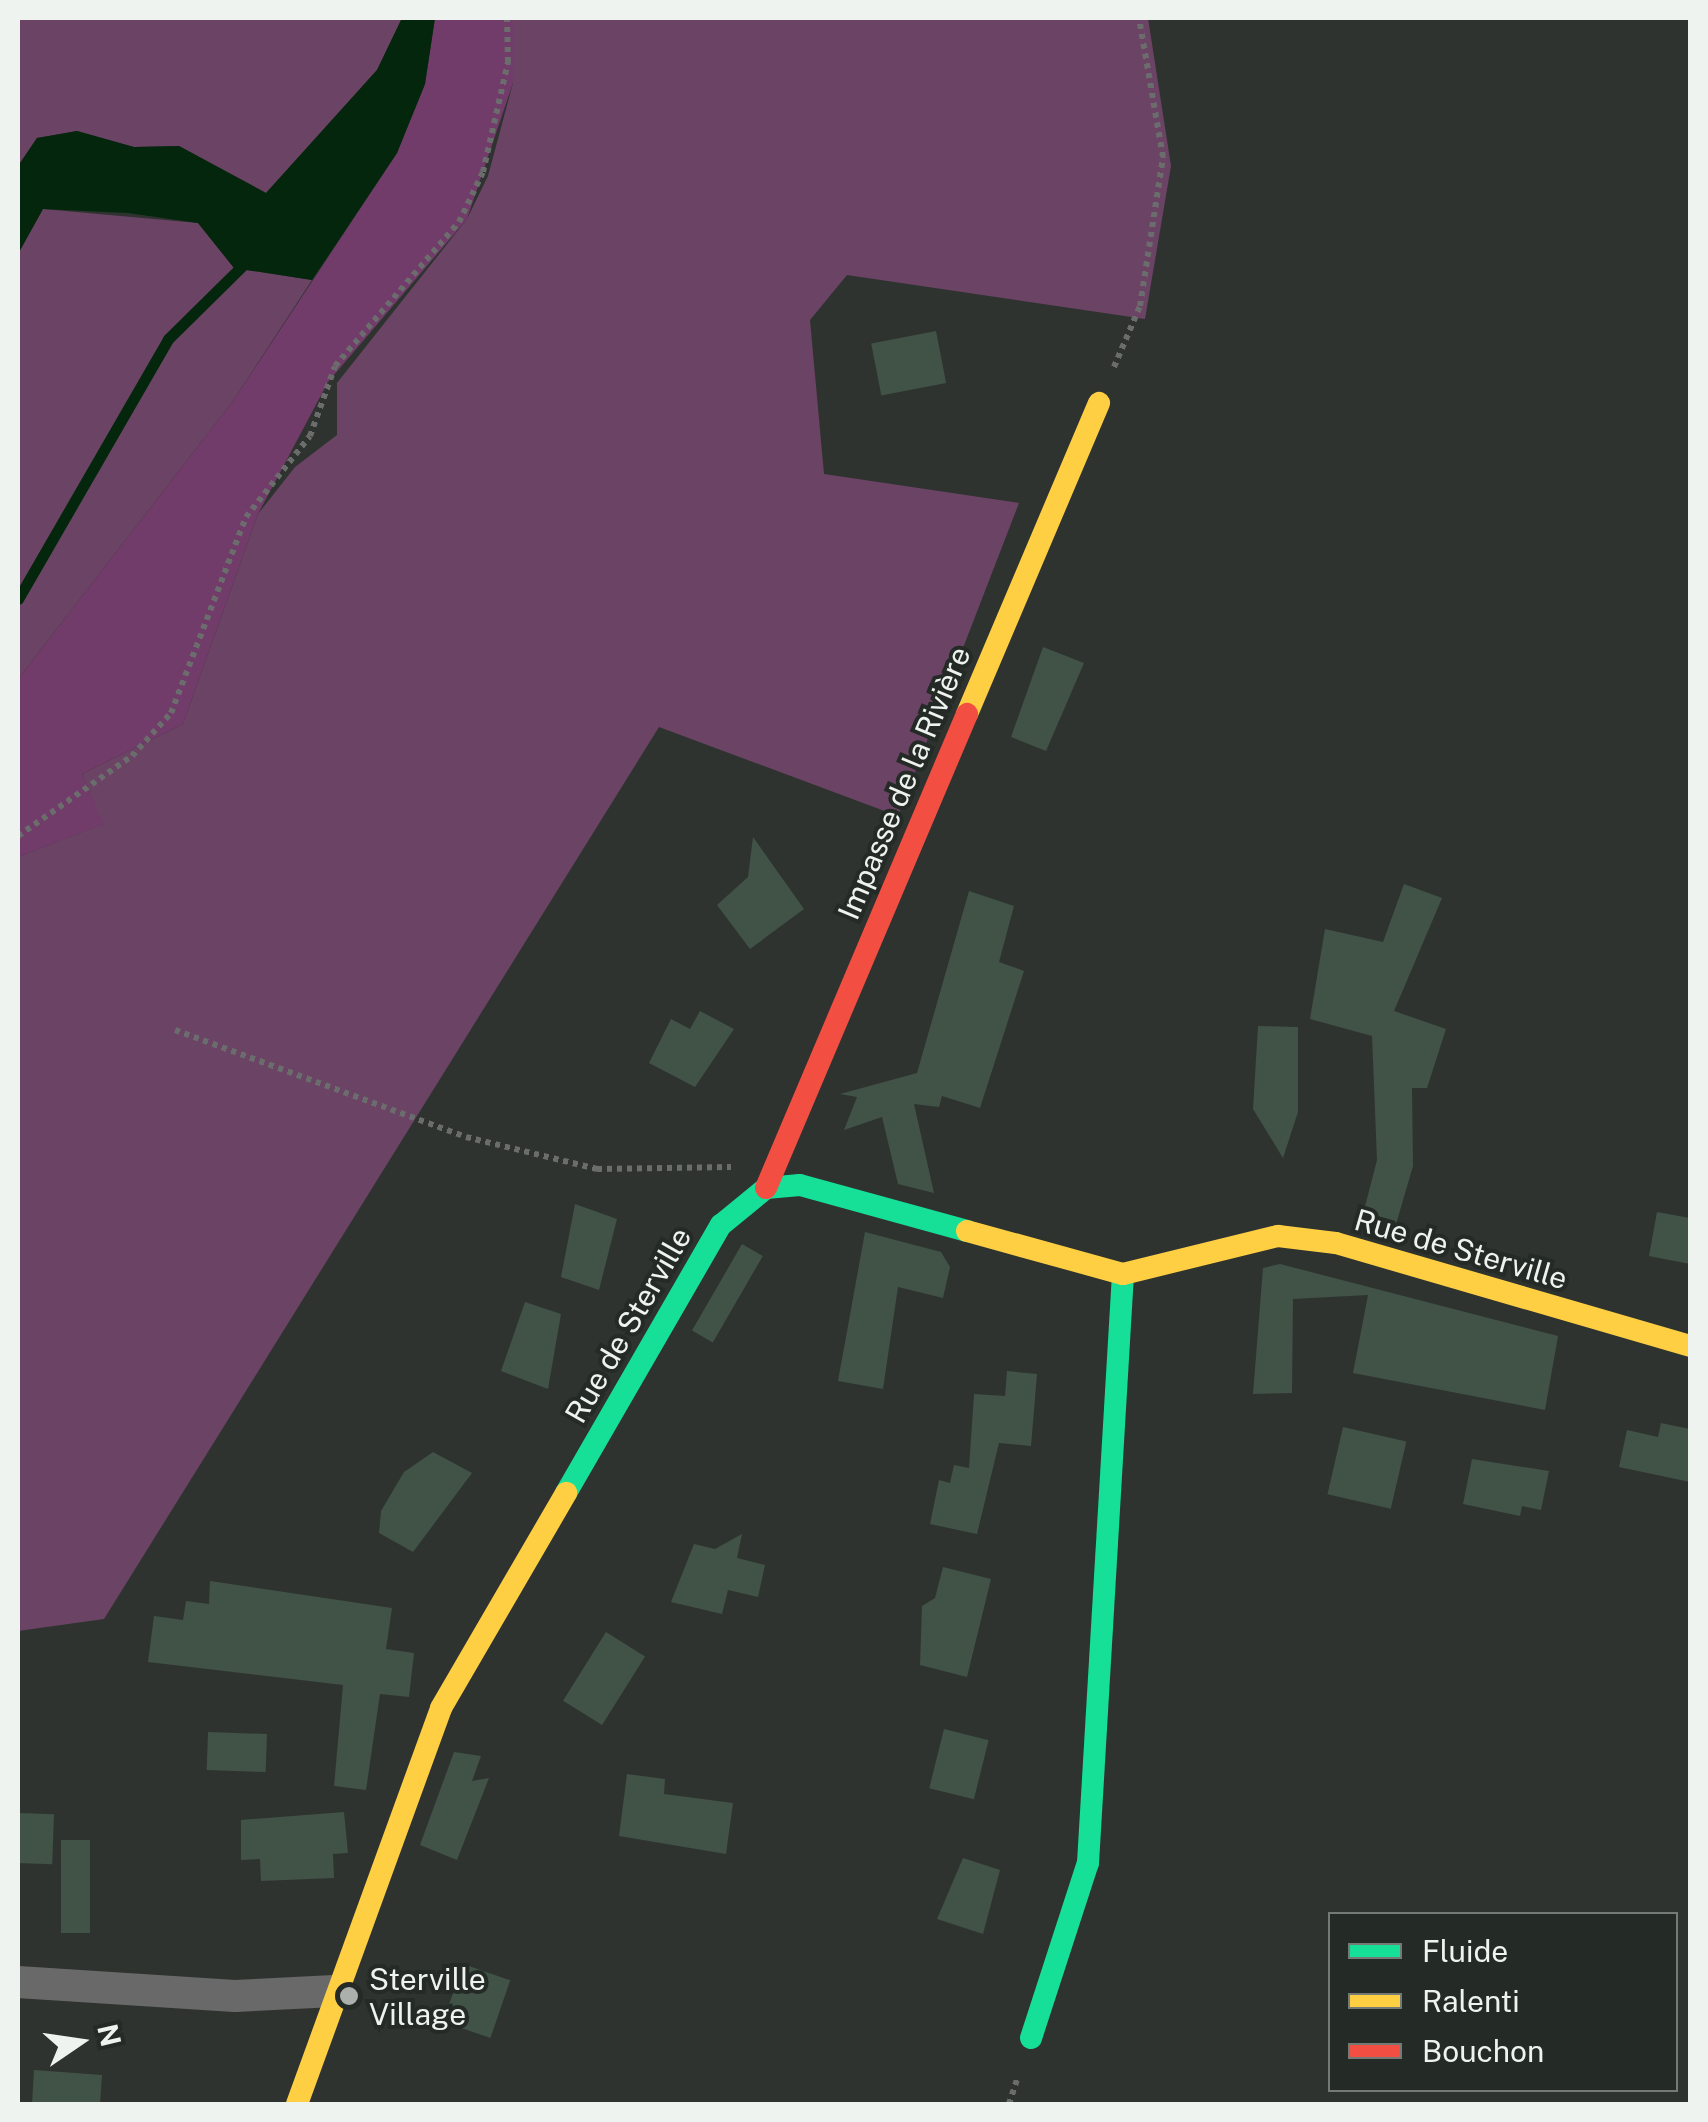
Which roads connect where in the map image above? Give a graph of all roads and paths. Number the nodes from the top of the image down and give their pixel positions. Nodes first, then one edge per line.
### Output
1 (508, 18) edge
2 (1139, 18) edge
3 (1099, 403) joint
4 (18, 836) edge
5 (175, 1030) dead end
6 (766, 1188) junction
7 (1122, 1274) junction
8 (1690, 1346) edge
9 (18, 1982) edge
10 (334, 1991) junction
11 (1031, 2038) dead end
12 (296, 2104) edge

1 - 4 path
2 - 3 path
3 - 6 street, Impasse de la Rivière
5 - 6 path
6 - 7 street
6 - 10 street, Rue de Sterville
7 - 8 street, Rue de Sterville
7 - 11 street
9 - 10 street
10 - 12 street, Rue de Sterville

